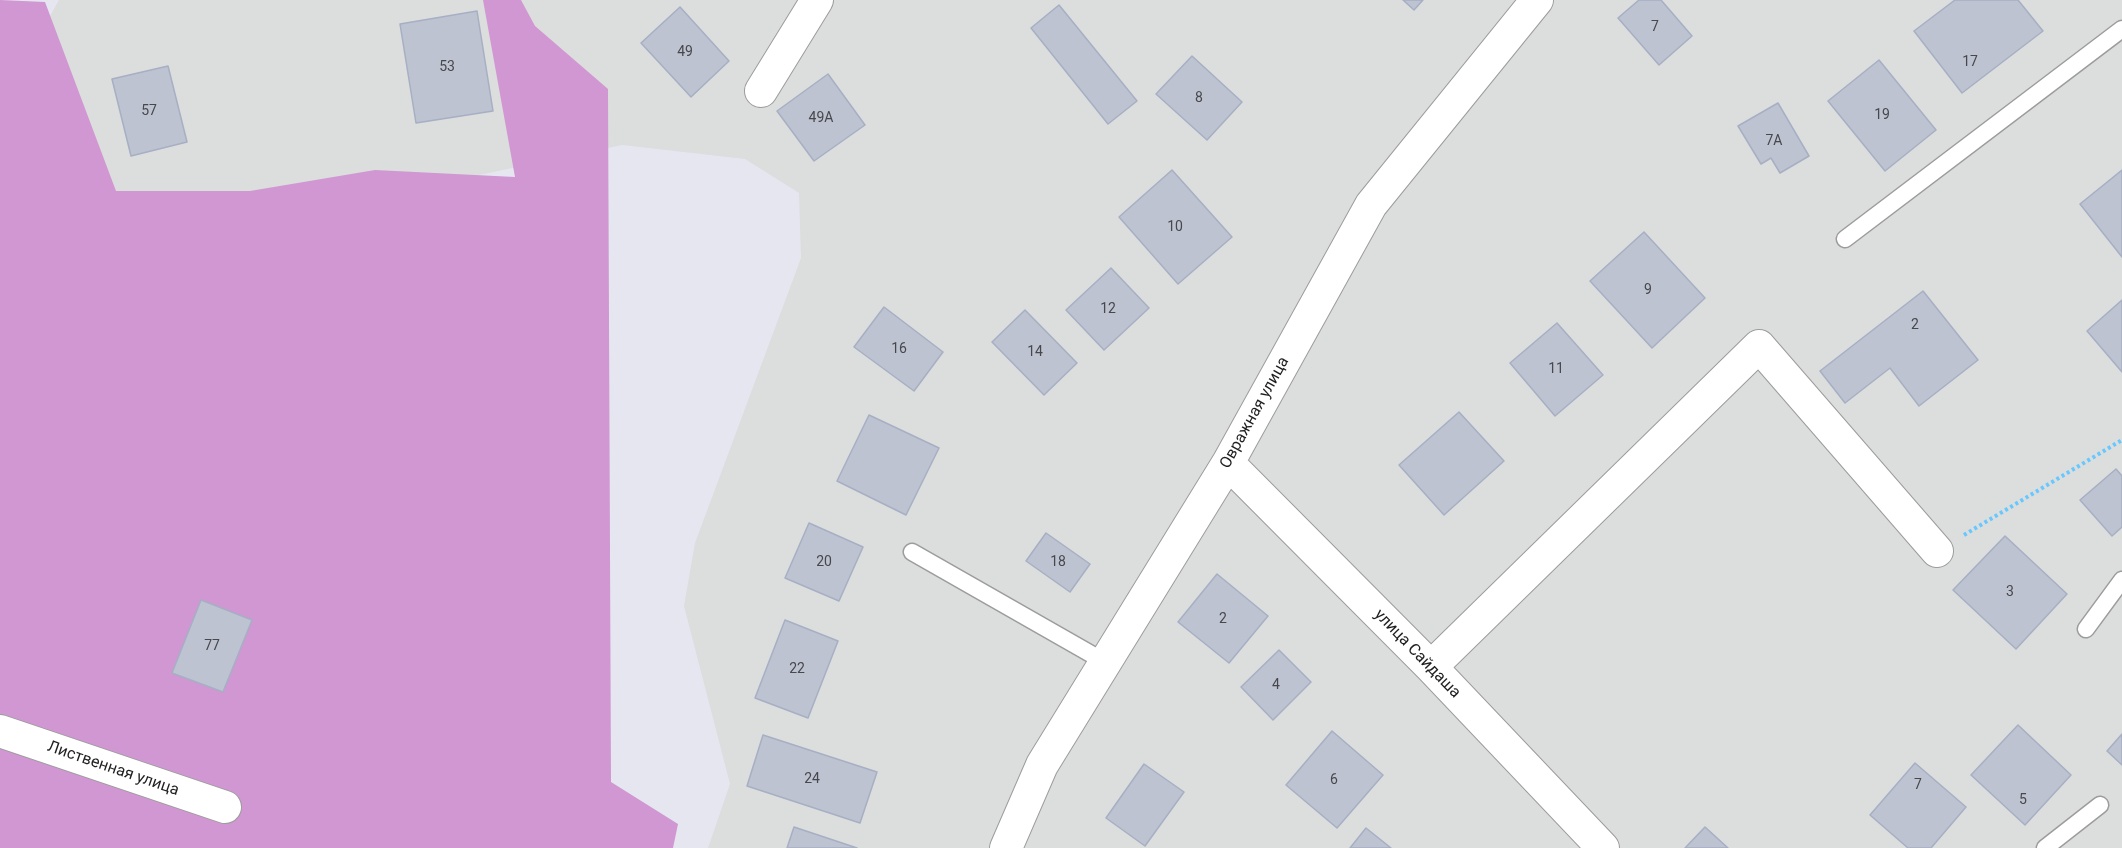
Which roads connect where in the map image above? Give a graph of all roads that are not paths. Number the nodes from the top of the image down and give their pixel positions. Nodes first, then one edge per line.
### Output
1 (817, 0) edge
2 (1537, 0) edge
3 (2122, 29) edge
4 (761, 91) dead end
5 (1845, 238) dead end
6 (1228, 463) junction
7 (1937, 551) road end
8 (912, 552) dead end
9 (2122, 580) edge
10 (2086, 629) dead end
11 (1105, 662) junction
12 (1431, 667) junction
13 (0, 731) edge
14 (2100, 805) dead end
15 (225, 807) dead end
16 (1006, 848) edge
17 (1603, 848) edge
18 (2045, 848) edge

1 - 4 street
2 - 6 street, Овражная улица
3 - 5 lane
6 - 11 street, Овражная улица
6 - 12 street, улица Сайдаша
7 - 12 street
8 - 11 lane
9 - 10 lane
11 - 16 street, Овражная улица
12 - 17 street, улица Сайдаша
13 - 15 street, Лиственная улица
14 - 18 lane

